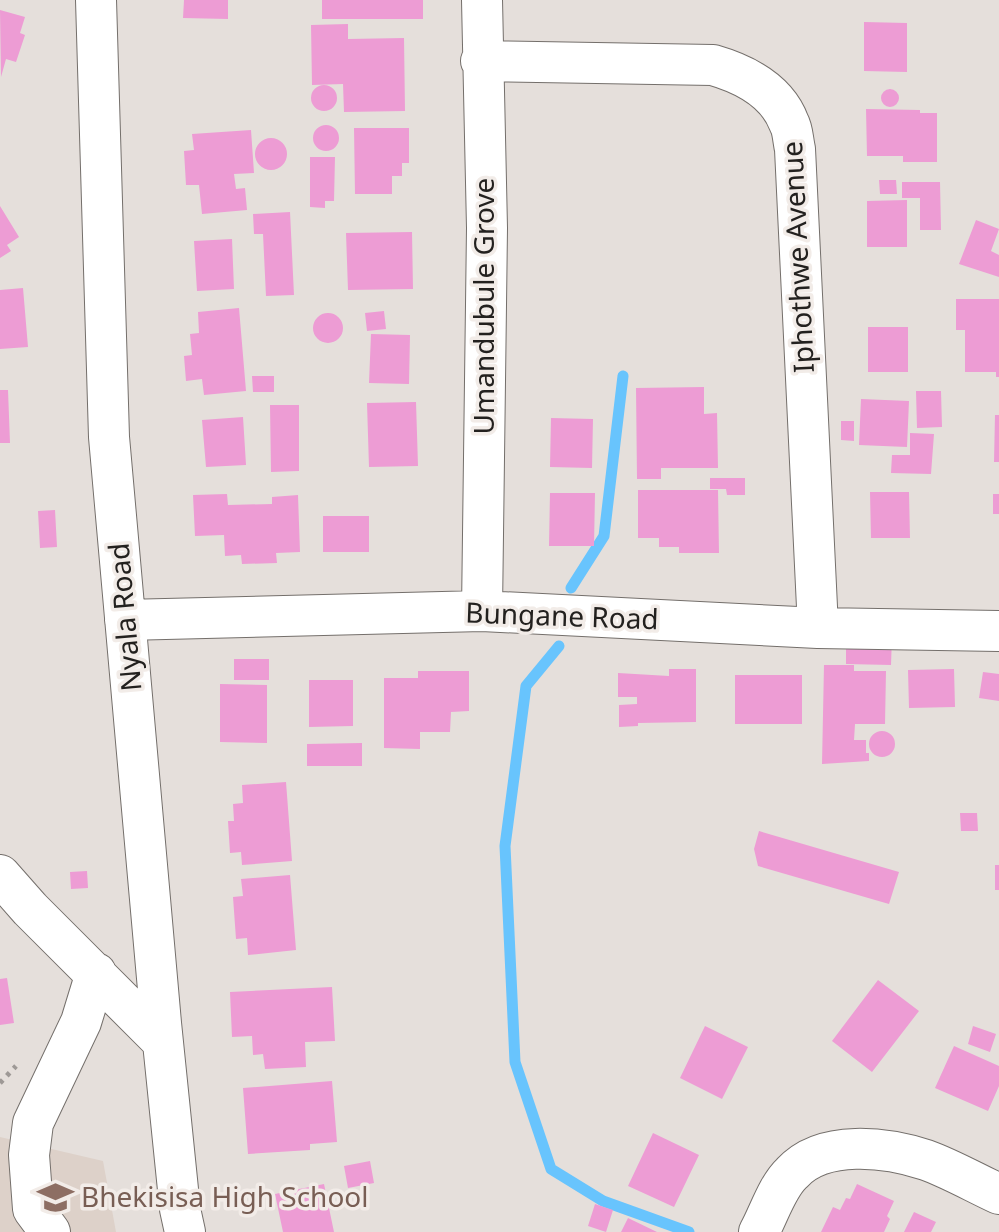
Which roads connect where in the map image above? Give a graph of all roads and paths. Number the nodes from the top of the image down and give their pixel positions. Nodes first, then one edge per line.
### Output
1 (96, 0) edge
2 (482, 0) edge
3 (481, 61) junction
4 (482, 611) junction
5 (125, 620) junction
6 (818, 628) junction
7 (999, 631) edge
8 (0, 875) edge
9 (15, 912) edge
10 (96, 973) junction
11 (163, 1042) junction
12 (999, 1194) edge
13 (50, 1232) edge
14 (185, 1232) edge
15 (759, 1232) edge

1 - 5 street, Nyala Road
2 - 3 street, Umandubule Grove
3 - 4 street, Umandubule Grove
3 - 6 street, Iphothwe Avenue
4 - 5 street, Bungane Road
4 - 6 street, Bungane Road
5 - 11 street, Nyala Road
6 - 7 street, Bungane Road
8 - 9 street
9 - 10 street
10 - 11 street
10 - 13 street
11 - 14 street, Nyala Road
12 - 15 street

